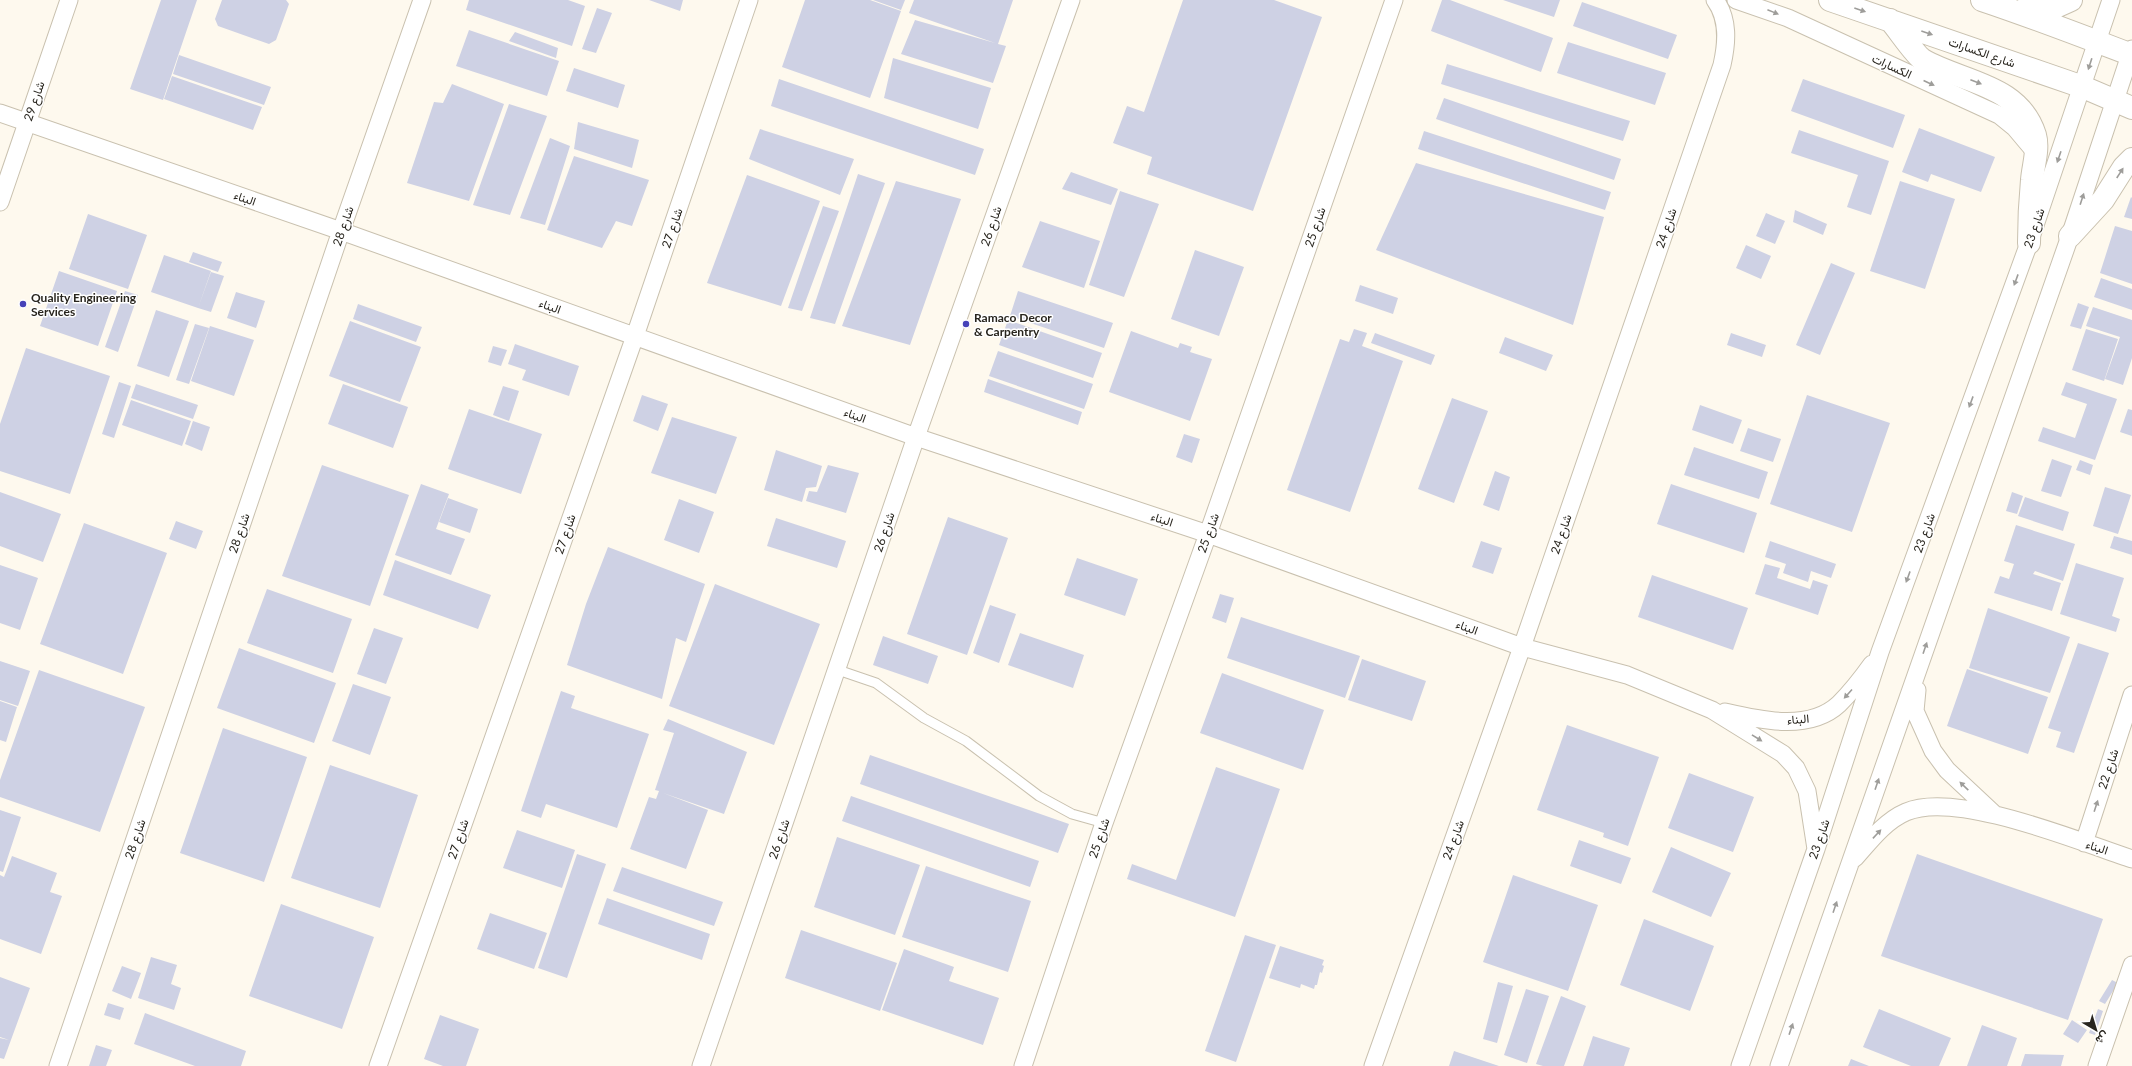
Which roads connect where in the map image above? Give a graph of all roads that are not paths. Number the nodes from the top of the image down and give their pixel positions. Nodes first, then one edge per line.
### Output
1 (69, 0) edge
2 (422, 0) edge
3 (748, 0) edge
4 (1071, 0) edge
5 (1394, 0) edge
6 (1715, 0) edge
7 (1736, 0) edge
8 (1830, 0) edge
9 (2071, 0) edge
10 (2111, 0) edge
11 (1989, 2) edge
12 (1890, 20) junction
13 (2097, 43) junction
14 (2131, 53) edge
15 (2083, 87) junction
16 (2123, 105) edge
17 (0, 113) edge
18 (27, 122) junction
19 (2036, 153) junction
20 (2132, 159) edge
21 (0, 202) edge
22 (341, 231) junction
23 (2070, 236) junction
24 (2029, 243) junction
25 (635, 336) junction
26 (916, 437) junction
27 (1208, 534) junction
28 (1522, 646) junction
29 (1880, 652) junction
30 (1919, 666) junction
31 (838, 670) junction
32 (2132, 695) edge
33 (1712, 710) junction
34 (1993, 813) junction
35 (1104, 823) junction
36 (2084, 843) junction
37 (1816, 849) junction
38 (2132, 858) edge
39 (1850, 862) junction
40 (2132, 965) edge
41 (58, 1066) edge
42 (378, 1066) edge
43 (701, 1066) edge
44 (1023, 1066) edge
45 (1373, 1066) edge
46 (1740, 1066) edge
47 (1778, 1066) edge
48 (2097, 1066) edge

1 - 18 street, شارع 29
2 - 22 street, شارع 28
3 - 25 street, شارع 27
4 - 26 street, شارع 26
5 - 27 street, شارع 25
6 - 28 street, شارع 24
7 -> 19 street, الكسارات
8 -> 12 street, شارع الكسارات
9 - 11 street
10 - 13 street, شارع 23
11 - 13 street
12 -> 15 street, شارع الكسارات
12 -> 19 street
13 - 14 street
13 -> 15 street, شارع 23
14 - 16 street
15 - 16 street, شارع الكسارات
15 -> 24 street, شارع 23
23 -> 16 street
17 - 18 street, البناء
18 - 21 street, شارع 29
18 - 22 street, البناء
19 - 24 street
23 -> 20 street
22 - 25 street, البناء
22 - 41 street, شارع 28
30 -> 23 street
24 -> 29 street, شارع 23
25 - 26 street, البناء
25 - 42 street, شارع 27
26 - 27 street, البناء
26 - 31 street, شارع 26
27 - 28 street, البناء
27 - 35 street, شارع 25
28 - 33 street, البناء
28 - 45 street, شارع 24
29 -> 33 street, البناء
29 - 37 street, شارع 23
34 -> 30 street, البناء
39 -> 30 street
31 - 35 lane
31 - 43 street, شارع 26
36 -> 32 street, شارع 22
33 -> 37 street, البناء
34 - 36 street, البناء
39 -> 34 street, البناء
35 - 44 street, شارع 25
36 - 38 street, البناء
37 - 46 street, شارع 23
47 -> 39 street
40 - 48 street

